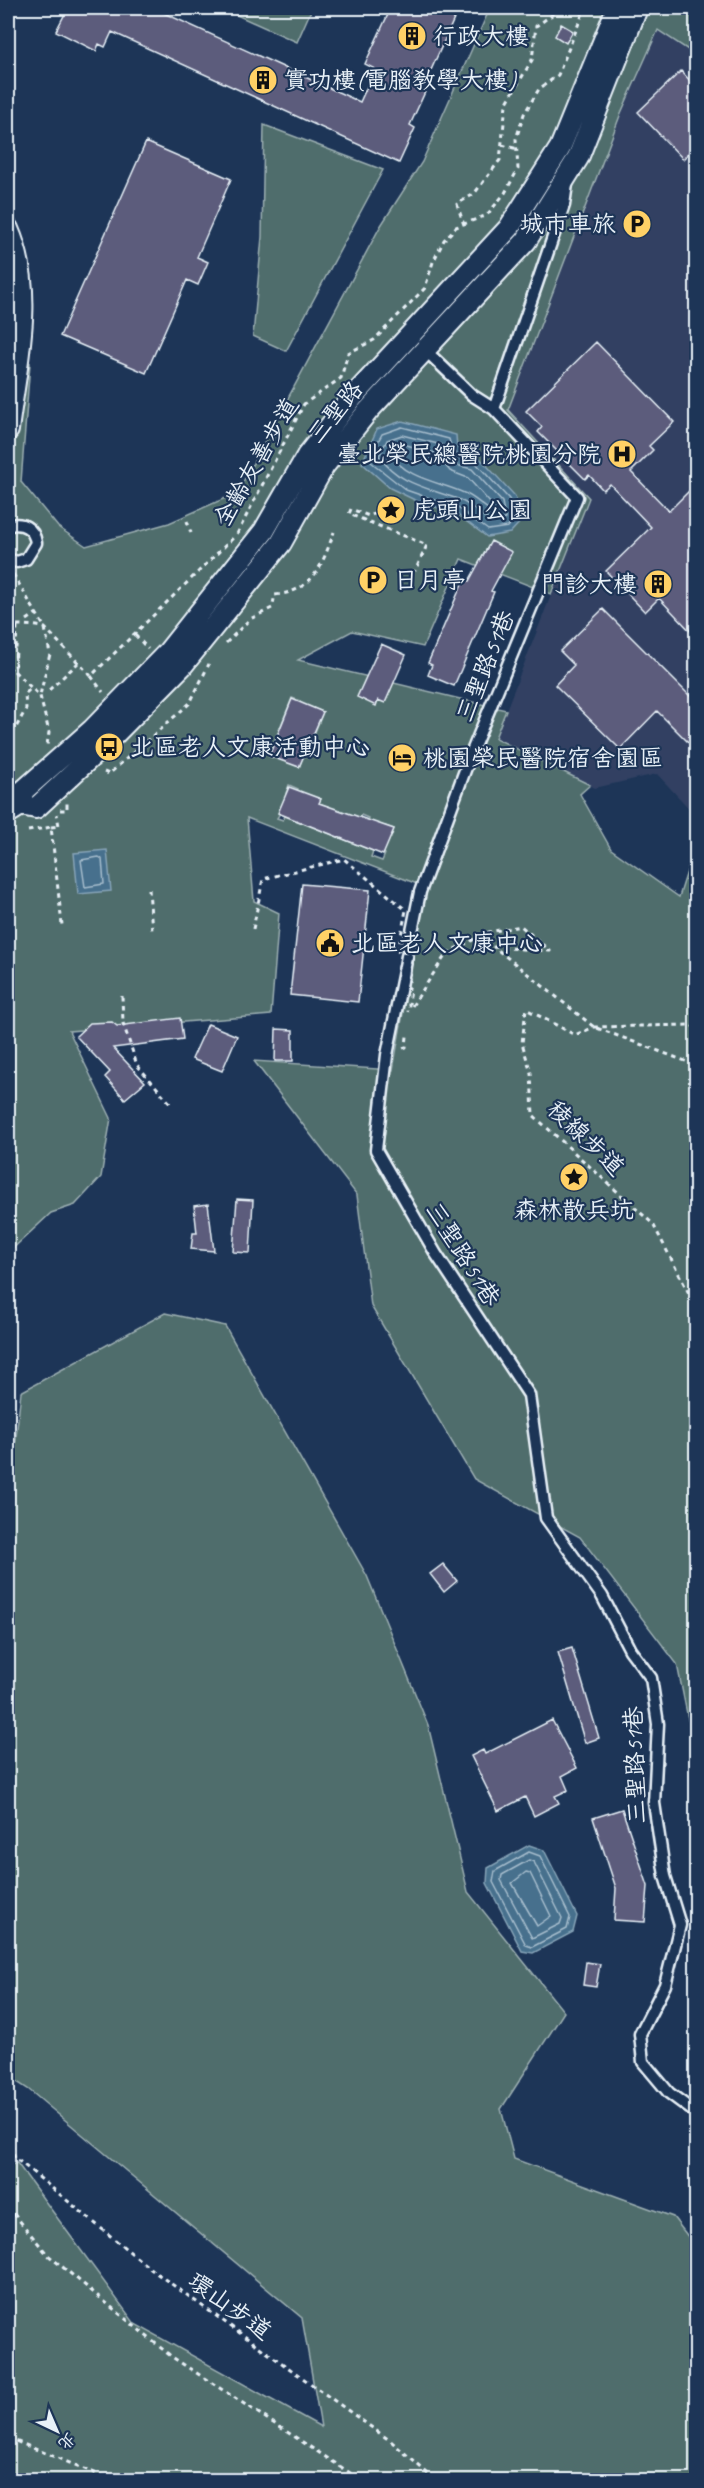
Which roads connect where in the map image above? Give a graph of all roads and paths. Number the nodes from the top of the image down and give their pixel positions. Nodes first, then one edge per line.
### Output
1 (552, 8) edge
2 (585, 8) edge
3 (617, 8) edge
4 (637, 8) edge
5 (673, 8) edge
6 (696, 16) edge
7 (502, 145) junction
8 (518, 149) junction
9 (569, 173) junction
10 (464, 225) junction
11 (8, 229) edge
12 (417, 342) junction
13 (494, 409) junction
14 (8, 430) edge
15 (376, 513) dead end
16 (187, 522) dead end
17 (8, 526) edge
18 (334, 532) dead end
19 (191, 533) dead end
20 (9, 560) edge
21 (415, 571) dead end
22 (8, 579) edge
23 (37, 614) junction
24 (27, 620) dead end
25 (8, 624) edge
26 (17, 626) junction
27 (45, 628) junction
28 (135, 635) junction
29 (220, 649) dead end
30 (149, 650) dead end
31 (213, 656) dead end
32 (78, 663) junction
33 (8, 668) edge
34 (15, 672) junction
35 (91, 676) junction
36 (31, 688) junction
37 (190, 688) dead end
38 (49, 690) dead end
39 (195, 692) junction
40 (105, 694) dead end
41 (40, 696) junction
42 (45, 715) dead end
43 (144, 735) dead end
44 (8, 739) edge
45 (149, 740) junction
46 (98, 777) dead end
47 (67, 802) dead end
48 (14, 809) edge
49 (51, 827) junction
50 (28, 831) dead end
51 (148, 889) dead end
52 (62, 925) dead end
53 (253, 928) dead end
54 (152, 931) dead end
55 (123, 996) dead end
56 (594, 1027) junction
57 (696, 1028) edge
58 (696, 1065) edge
59 (171, 1104) dead end
60 (696, 1307) edge
61 (696, 2113) edge
62 (8, 2127) edge
63 (8, 2159) edge
64 (15, 2160) junction
65 (8, 2207) edge
66 (8, 2438) edge
67 (112, 2481) edge
68 (361, 2481) edge
69 (435, 2481) edge

1 - 7 path
2 - 8 path, 全齡友善步道
3 - 12 street, 三聖路
4 - 9 street, 三聖路
5 - 6 path
7 - 8 path
7 - 10 path
8 - 10 path, 全齡友善步道
9 - 12 street, 三聖路
9 - 13 lane
10 - 28 path, 全齡友善步道
11 - 14 street
12 - 13 lane, 三聖路51巷
12 - 48 street, 三聖路
13 - 61 lane, 三聖路51巷
15 - 21 path
16 - 19 path
17 - 20 lane
18 - 29 path
20 - 23 path
22 - 25 path
23 - 24 path
23 - 27 path
25 - 26 path
26 - 27 path
26 - 34 path
27 - 32 path
27 - 41 path
28 - 30 path
28 - 35 path, 全齡友善步道
31 - 39 path
32 - 35 path
32 - 38 path
33 - 34 path
34 - 36 path
35 - 40 path
36 - 41 path
36 - 44 path
37 - 39 path
39 - 45 path
41 - 42 path
43 - 45 path
45 - 46 path
47 - 49 path
49 - 50 path
49 - 52 path
51 - 54 path
53 - 56 path, bridge
55 - 59 path
56 - 57 path
56 - 58 path
56 - 60 path, 稜線步道
62 - 64 path
63 - 64 path, 環山步道
64 - 69 path, 環山步道
65 - 68 path
66 - 67 path

